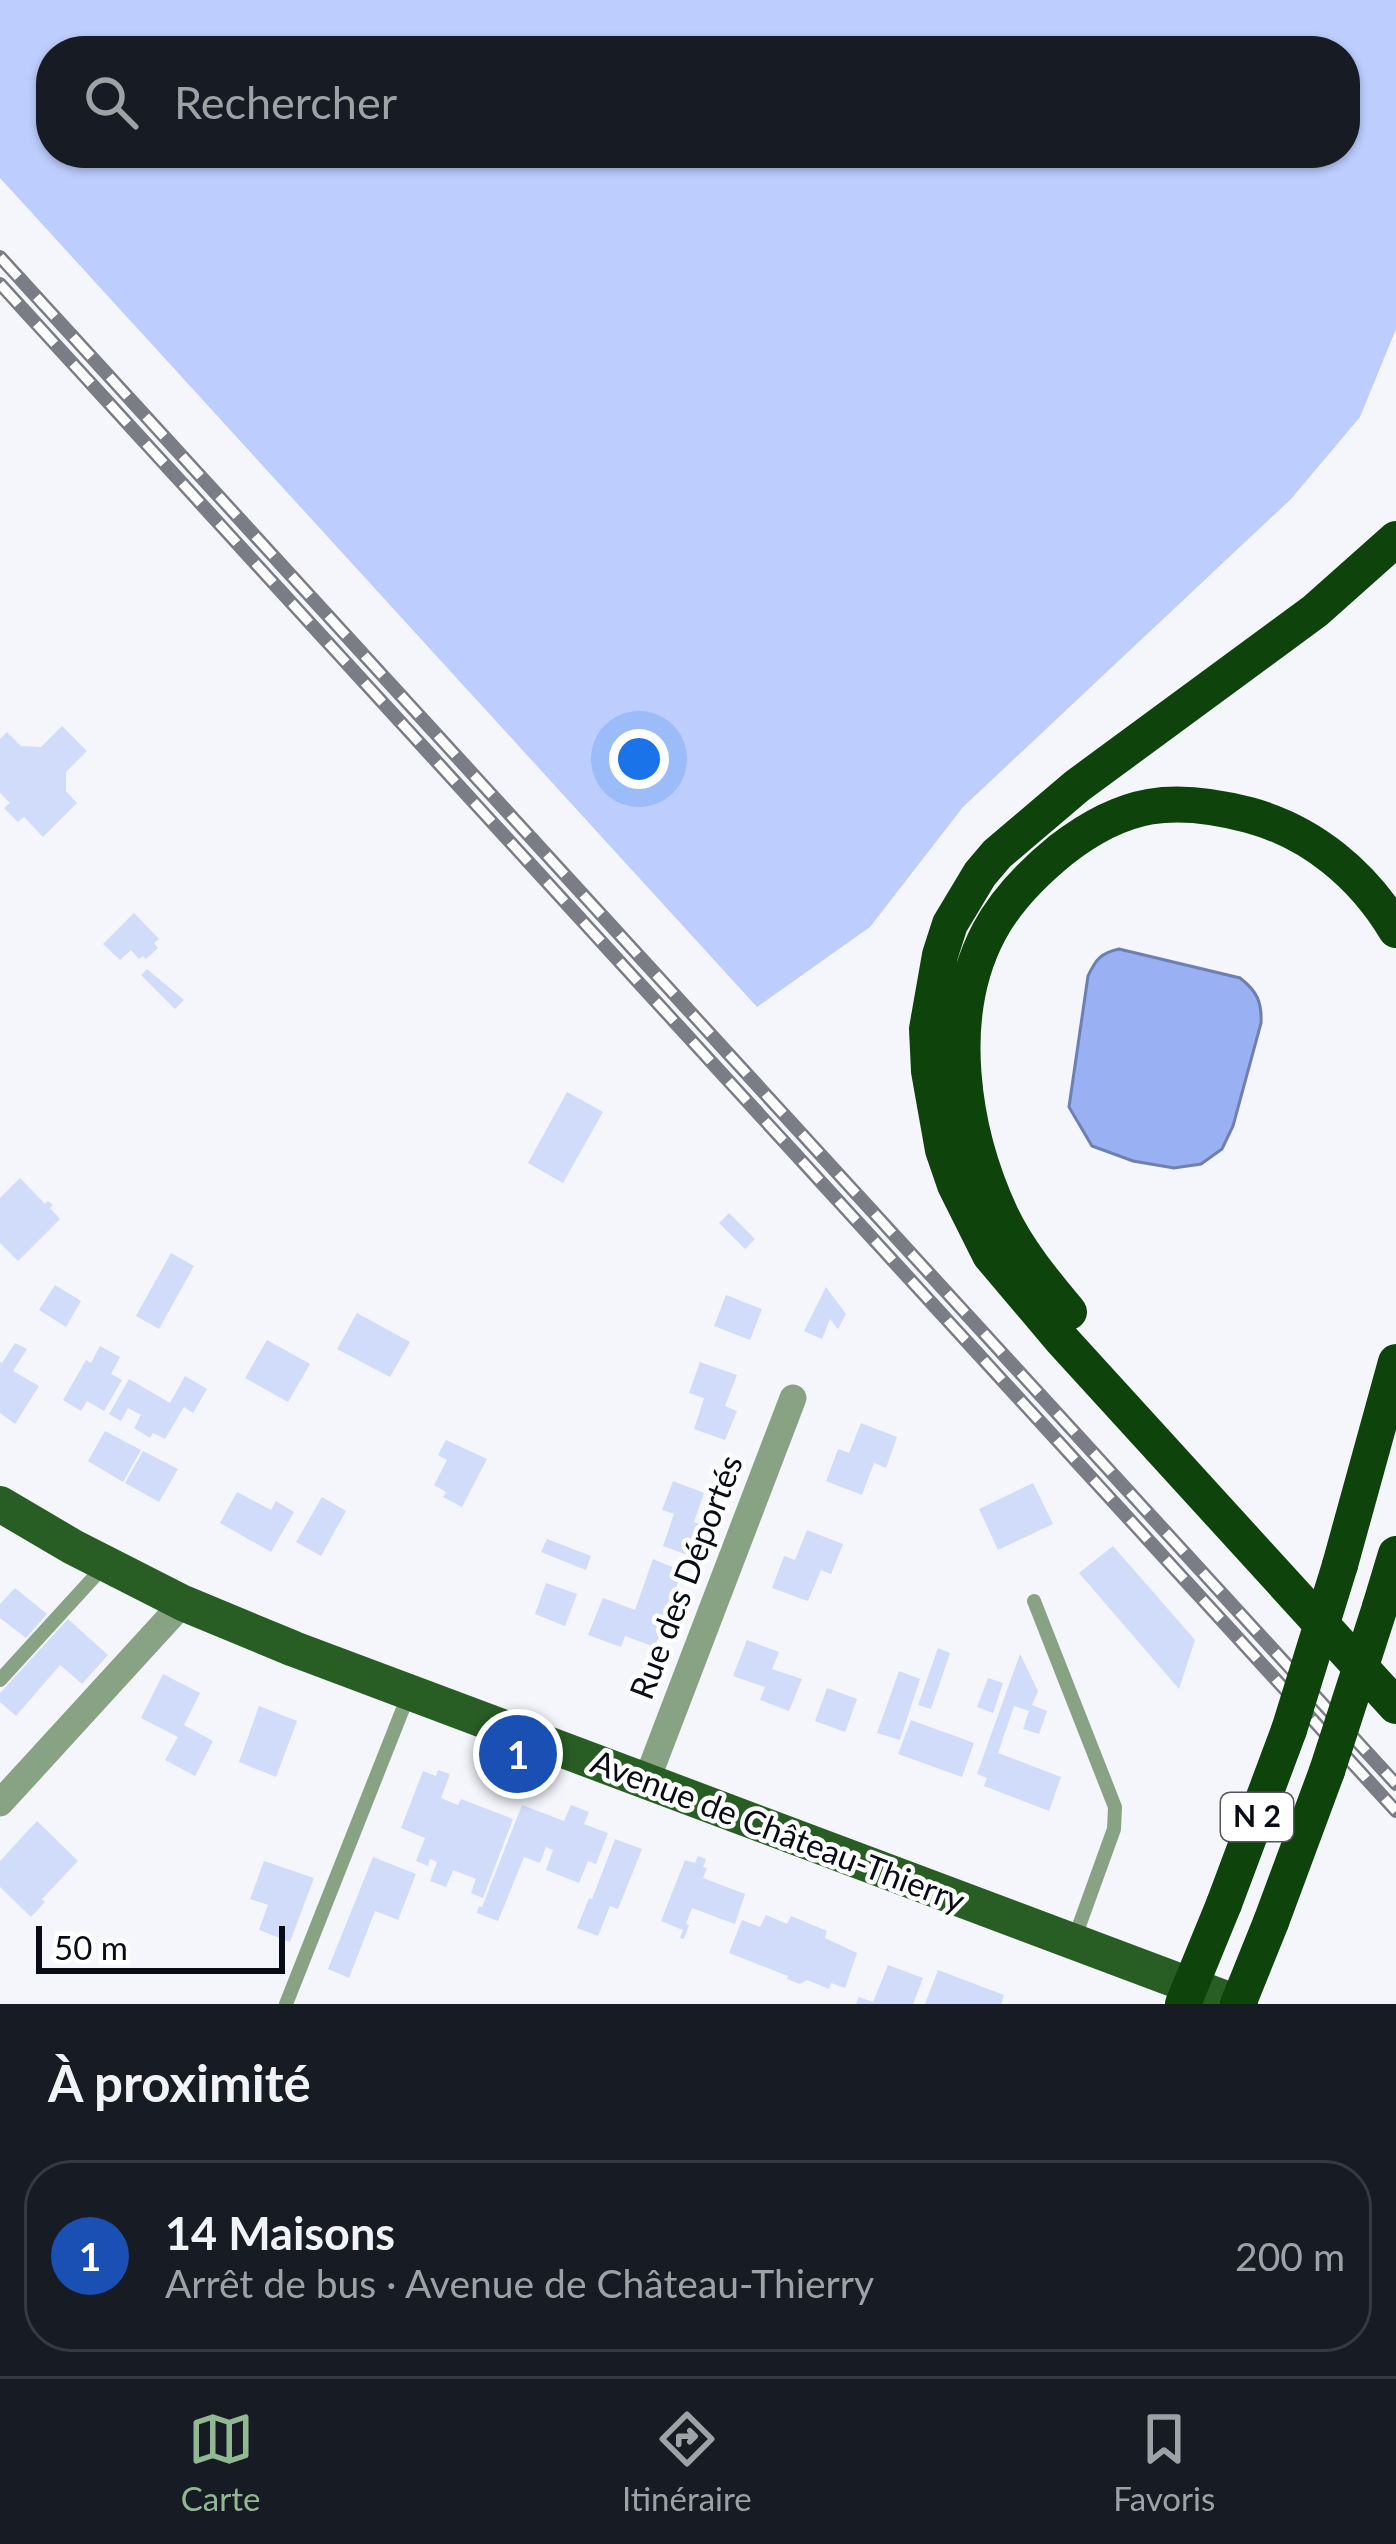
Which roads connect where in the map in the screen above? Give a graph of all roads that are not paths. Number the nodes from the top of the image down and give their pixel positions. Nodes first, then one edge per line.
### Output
1 (1396, 539) edge
2 (1396, 931) edge
3 (1396, 1362) edge
4 (793, 1398) dead end
5 (0, 1504) edge
6 (1396, 1554) edge
7 (106, 1564) junction
8 (1034, 1601) dead end
9 (183, 1603) junction
10 (1396, 1676) edge
11 (0, 1680) edge
12 (409, 1693) junction
13 (1396, 1706) edge
14 (646, 1782) junction
15 (0, 1804) edge
16 (1073, 1941) junction
17 (286, 2004) edge
18 (1183, 2004) edge
19 (1239, 2004) edge

1 - 13 highway
2 - 10 highway
3 - 18 highway, N 2, bridge
4 - 14 street, Rue des Déportés
5 - 7 main road, Avenue de Château-Thierry
6 - 19 highway, N 2, bridge
7 - 9 main road, Avenue de Château-Thierry
7 - 11 lane
8 - 16 lane
9 - 12 main road, Avenue de Château-Thierry
9 - 15 street
12 - 14 main road, Avenue de Château-Thierry
12 - 17 lane
14 - 16 main road, Avenue de Château-Thierry
16 - 19 main road, Avenue de Château-Thierry

